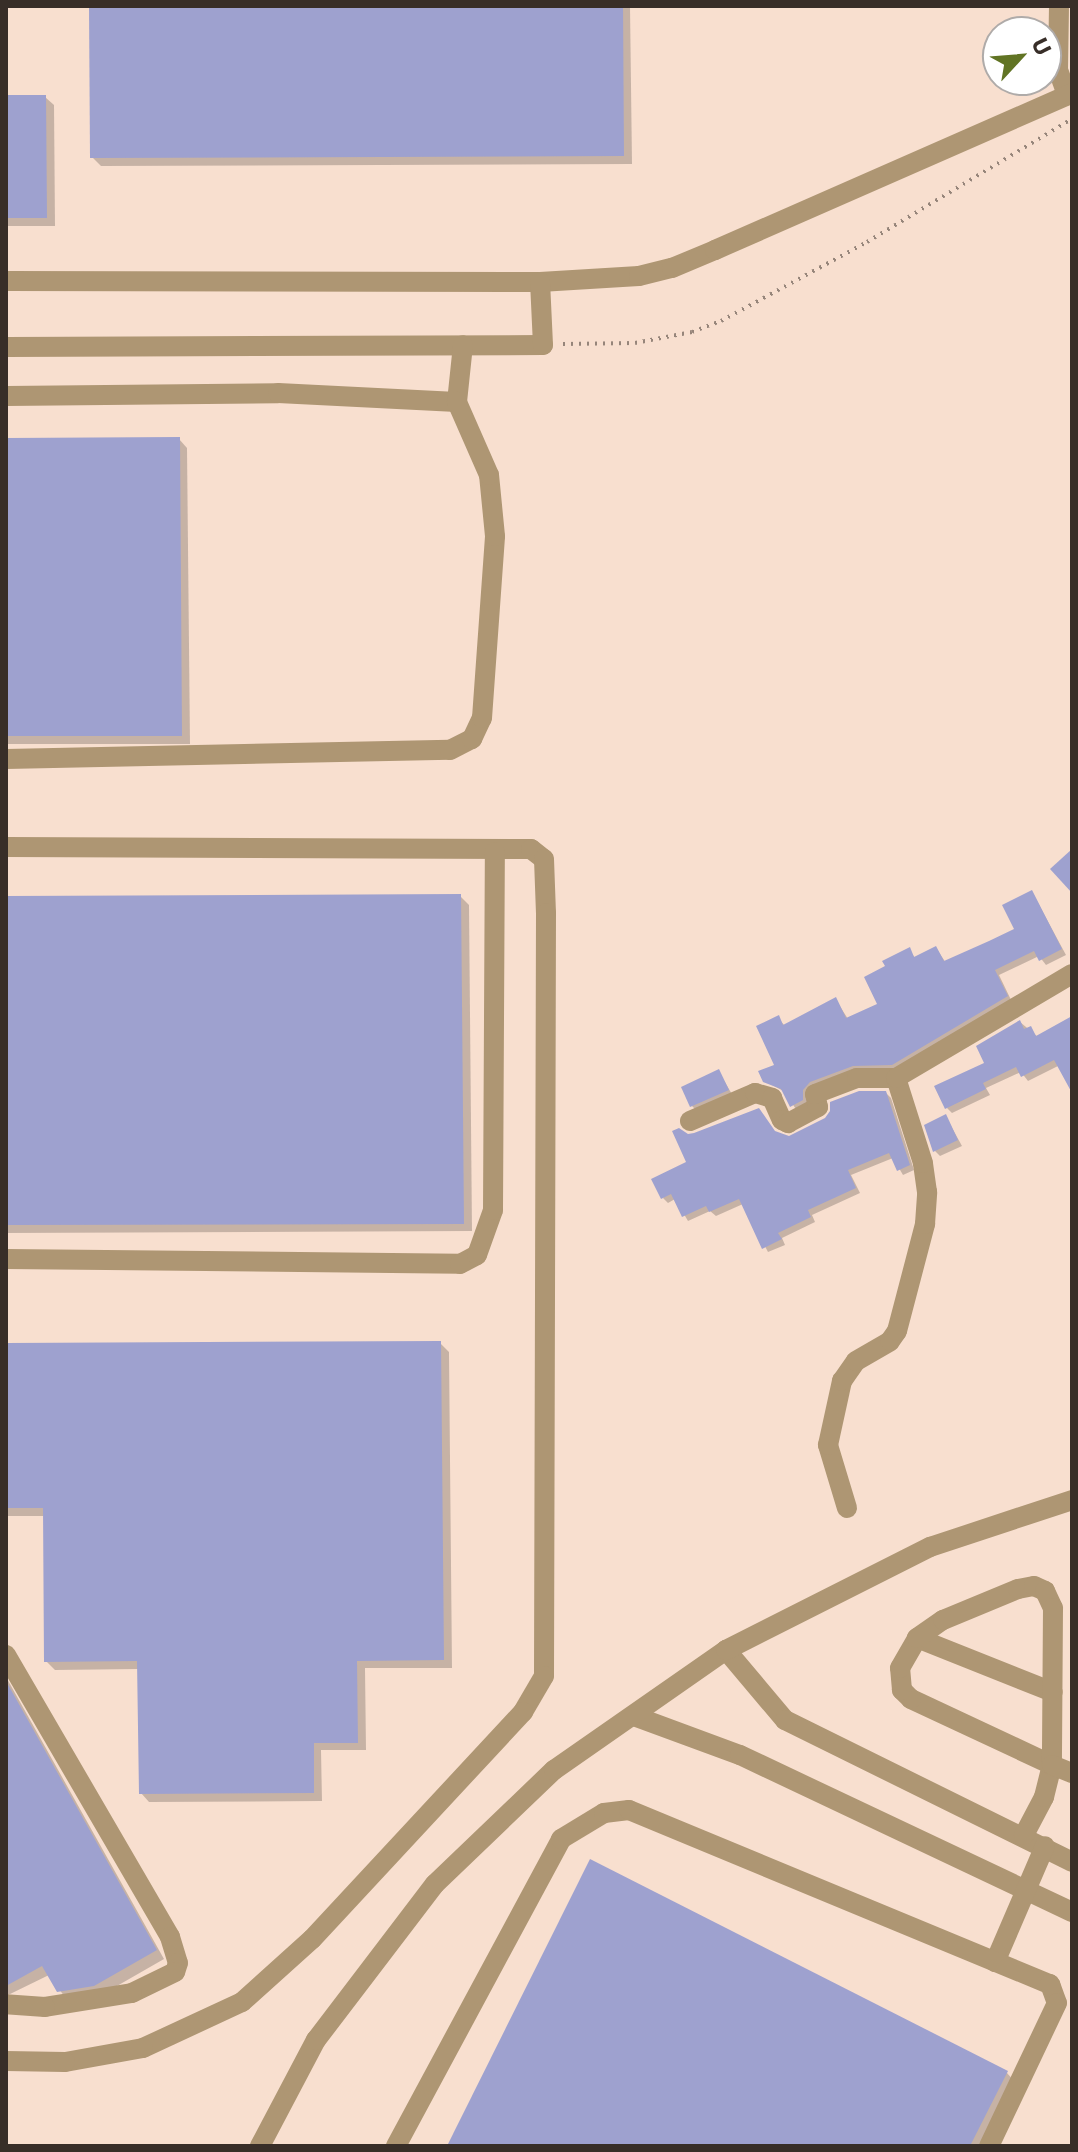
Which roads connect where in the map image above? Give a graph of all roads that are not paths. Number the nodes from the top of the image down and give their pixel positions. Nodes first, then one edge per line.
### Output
1 (1059, 6) edge
2 (1070, 94) edge
3 (6, 281) edge
4 (540, 282) junction
5 (463, 345) junction
6 (6, 347) edge
7 (6, 396) edge
8 (457, 402) junction
9 (6, 759) edge
10 (6, 847) edge
11 (495, 852) junction
12 (1072, 974) edge
13 (896, 1078) junction
14 (690, 1121) dead end
15 (6, 1259) edge
16 (1072, 1500) edge
17 (847, 1508) dead end
18 (917, 1638) junction
19 (726, 1650) junction
20 (6, 1655) edge
21 (1053, 1692) junction
22 (634, 1716) junction
23 (1052, 1765) junction
24 (1072, 1773) edge
25 (1024, 1835) junction
26 (1045, 1846) junction
27 (1072, 1862) edge
28 (1028, 1894) junction
29 (1072, 1912) edge
30 (995, 1962) junction
31 (6, 2004) edge
32 (6, 2061) edge
33 (269, 2143) edge
34 (396, 2146) edge
35 (989, 2146) edge

1 - 2 street
2 - 4 street
3 - 4 street
4 - 5 street
5 - 6 street
5 - 8 street
7 - 8 street
8 - 9 street
10 - 11 street
11 - 15 street
11 - 32 street
12 - 13 street
13 - 14 street
13 - 17 street
16 - 19 street
18 - 21 street
18 - 21 street
18 - 23 street
19 - 22 street
19 - 25 street
20 - 31 street
21 - 23 street
22 - 28 street
22 - 33 street
23 - 24 street
23 - 25 street
25 - 26 street
26 - 27 street
26 - 28 street
28 - 29 street
28 - 30 street
30 - 34 street
30 - 35 street

